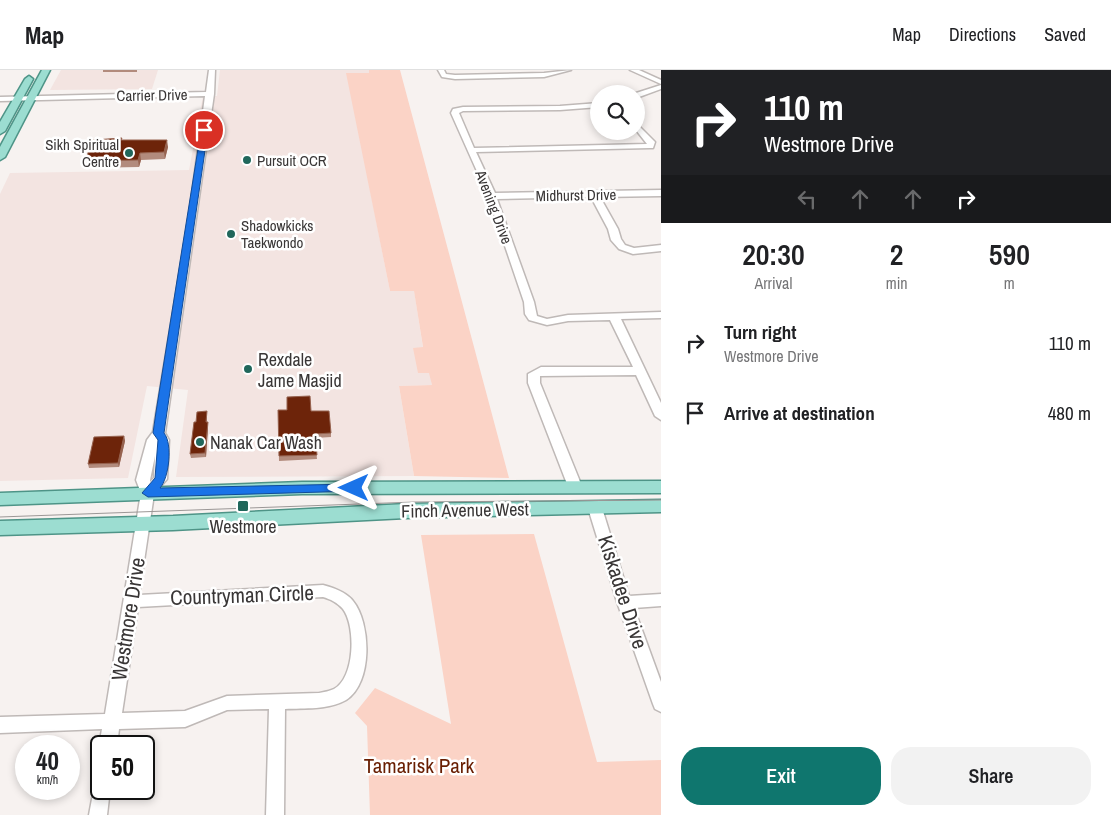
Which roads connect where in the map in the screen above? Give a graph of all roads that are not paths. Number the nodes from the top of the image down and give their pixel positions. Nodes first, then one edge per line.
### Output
1 (34, 70) edge
2 (46, 70) edge
3 (212, 70) edge
4 (441, 70) edge
5 (568, 70) edge
6 (633, 70) edge
7 (654, 70) edge
8 (642, 74) junction
9 (661, 82) edge
10 (661, 87) edge
11 (645, 92) edge
12 (210, 94) junction
13 (0, 97) edge
14 (19, 97) junction
15 (32, 97) junction
16 (590, 105) edge
17 (0, 132) edge
18 (645, 135) edge
19 (470, 150) junction
20 (0, 156) edge
21 (661, 193) edge
22 (594, 194) junction
23 (492, 196) junction
24 (661, 248) edge
25 (661, 315) edge
26 (614, 316) junction
27 (641, 372) junction
28 (661, 416) edge
29 (661, 487) edge
30 (576, 489) junction
31 (148, 493) junction
32 (0, 499) edge
33 (661, 506) edge
34 (595, 508) junction
35 (142, 523) junction
36 (0, 528) edge
37 (661, 600) edge
38 (132, 601) junction
39 (624, 602) junction
40 (277, 701) junction
41 (661, 704) edge
42 (112, 720) junction
43 (0, 725) edge
44 (110, 735) edge
45 (100, 800) edge
46 (98, 815) edge
47 (275, 815) edge

1 - 14 main road
2 - 15 main road
3 - 12 street, Westmore Drive
4 - 5 street
6 - 8 street
7 - 8 street
8 - 9 street
10 - 11 street
12 - 15 street, Carrier Drive
12 - 31 street, Westmore Drive
13 - 14 street, Carrier Drive
14 - 15 street, Carrier Drive
14 - 17 main road
15 - 20 main road
16 - 19 street, Avening Drive
18 - 19 street
19 - 23 street, Avening Drive
21 - 22 street, Midhurst Drive
22 - 23 street, Midhurst Drive
22 - 24 street
23 - 26 street, Avening Drive
25 - 26 street, Avening Drive
26 - 27 street
27 - 28 street
27 - 30 street
29 - 30 main road, Finch Avenue West
30 - 31 main road, Finch Avenue West
31 - 32 main road, Finch Avenue West
31 - 35 street, Westmore Drive
33 - 34 main road, Finch Avenue West
34 - 35 main road, Finch Avenue West
34 - 39 street, Kiskadee Drive
35 - 36 main road, Finch Avenue West
35 - 38 street, Westmore Drive
37 - 39 street
38 - 40 street, Countryman Circle
38 - 42 street, Westmore Drive
39 - 41 street, Kiskadee Drive
40 - 42 street, Countryman Circle
40 - 47 street
42 - 43 street, Countryman Circle
42 - 44 street, Westmore Drive
45 - 46 street

